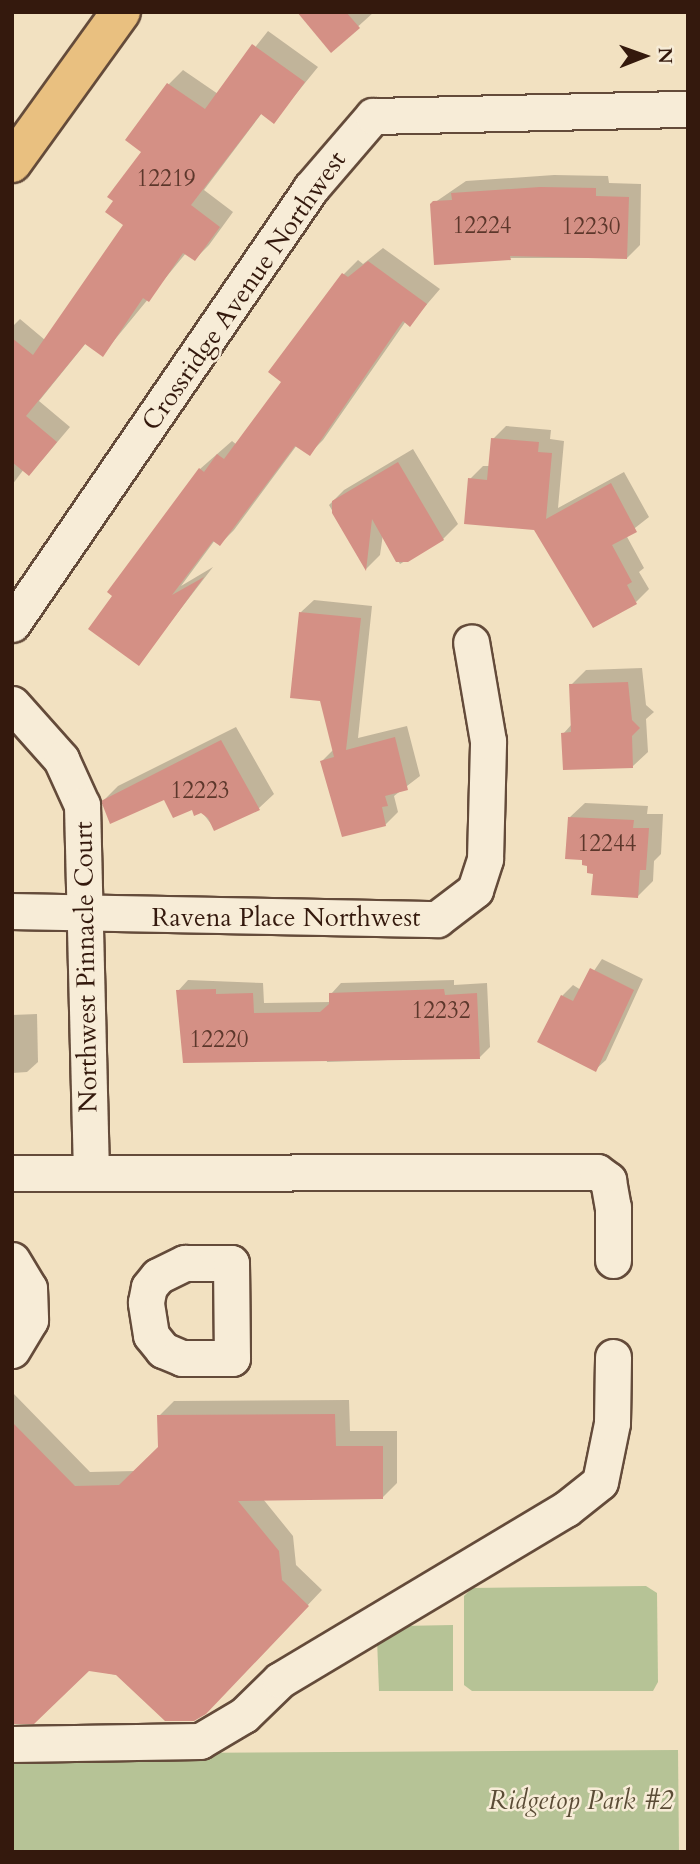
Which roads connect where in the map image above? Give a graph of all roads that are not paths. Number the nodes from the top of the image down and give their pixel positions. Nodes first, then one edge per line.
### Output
1 (121, 12) edge
2 (688, 109) edge
3 (12, 163) edge
4 (12, 624) edge
5 (471, 642) dead end
6 (12, 704) edge
7 (12, 911) edge
8 (88, 915) junction
9 (91, 1169) junction
10 (12, 1172) edge
11 (12, 1260) edge
12 (613, 1260) dead end
13 (12, 1350) edge
14 (613, 1357) dead end
15 (12, 1744) edge

1 - 3 main road
2 - 4 street, Crossridge Avenue Northwest
5 - 8 street, Ravena Place Northwest
6 - 8 street, Northwest Pinnacle Court
7 - 8 street, Ravena Place Northwest
8 - 9 street, Northwest Pinnacle Court
9 - 10 street
9 - 12 street
11 - 13 street
14 - 15 street

